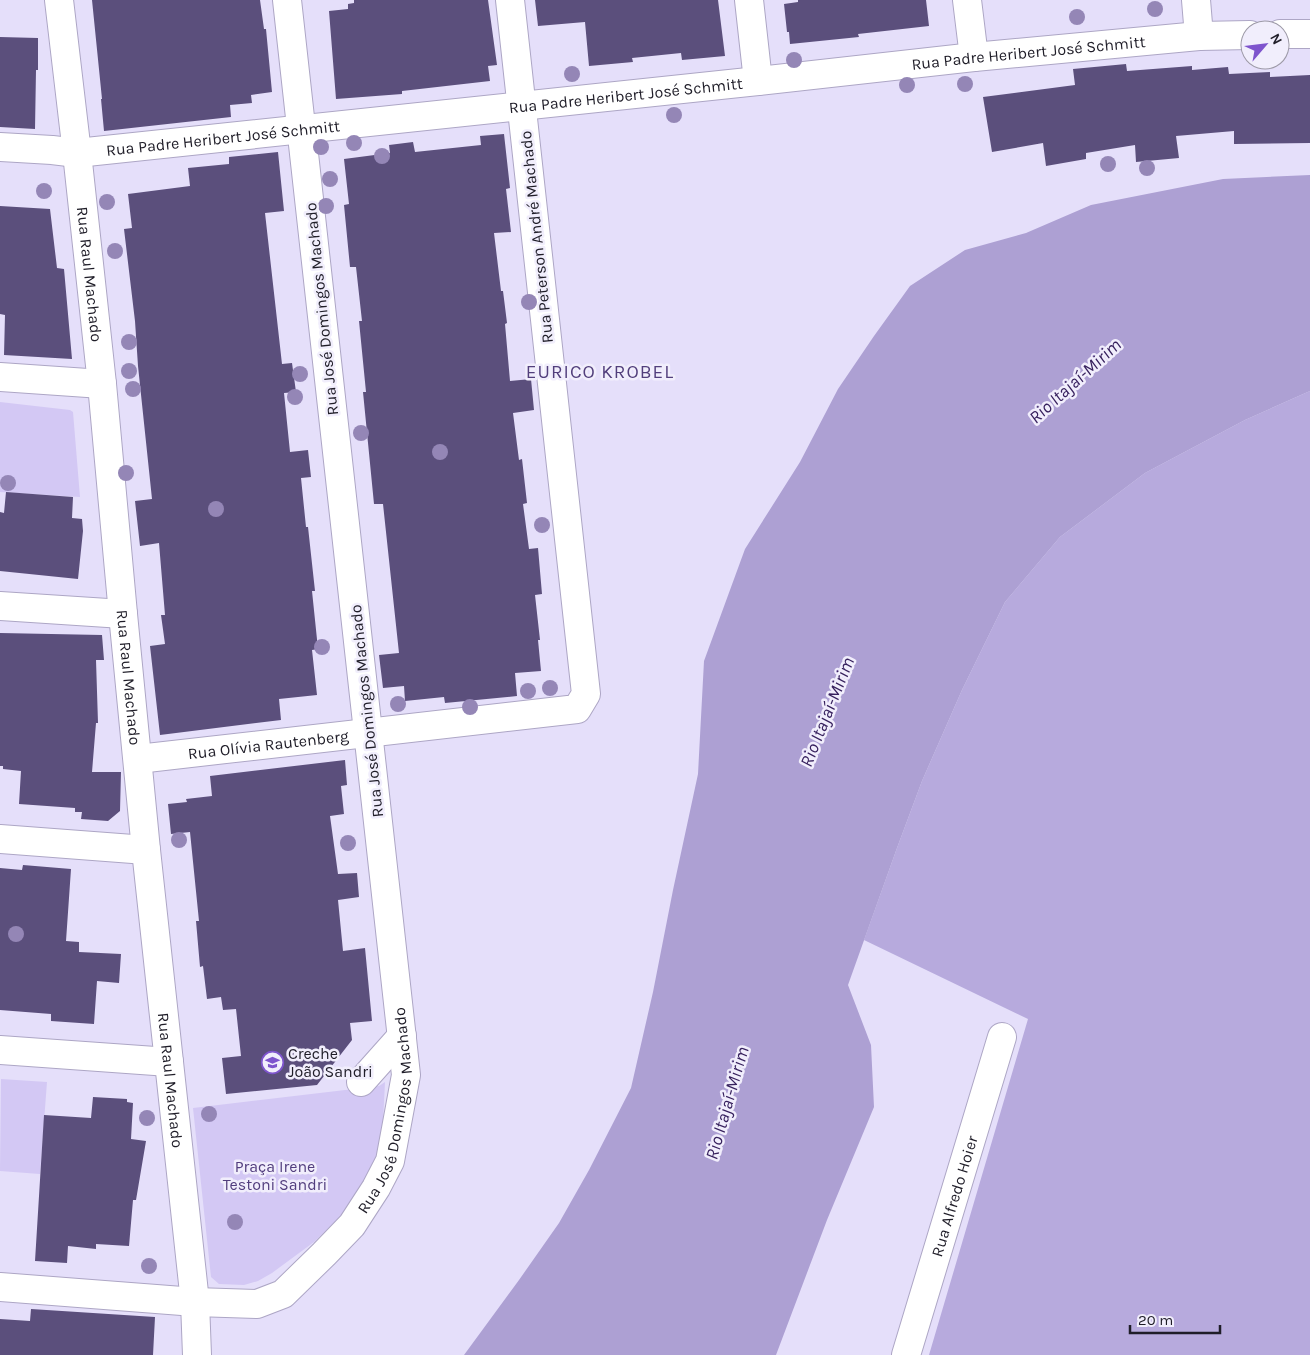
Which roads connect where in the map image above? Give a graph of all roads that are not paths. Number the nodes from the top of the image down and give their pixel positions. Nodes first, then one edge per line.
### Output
1 (59, 0) edge
2 (287, 0) edge
3 (510, 0) edge
4 (749, 0) edge
5 (967, 0) edge
6 (1196, 0) edge
7 (1290, 34) edge
8 (1310, 34) edge
9 (1240, 35) edge
10 (1199, 36) junction
11 (974, 57) junction
12 (758, 81) junction
13 (522, 106) junction
14 (302, 130) junction
15 (0, 147) edge
16 (77, 153) junction
17 (0, 377) edge
18 (102, 384) junction
19 (0, 606) edge
20 (123, 614) junction
21 (577, 709) joint
22 (369, 733) junction
23 (138, 759) junction
24 (0, 839) edge
25 (146, 850) junction
26 (402, 1036) junction
27 (1002, 1037) dead end
28 (0, 1050) edge
29 (169, 1062) junction
30 (361, 1082) dead end
31 (0, 1287) edge
32 (195, 1302) junction
33 (197, 1355) edge
34 (906, 1355) edge

1 - 16 street, Rua Raul Machado
2 - 14 street, Rua José Domingos Machado
3 - 13 street, Rua Peterson André Machado
4 - 12 street
5 - 11 street
6 - 10 street
7 - 8 street
9 - 10 street, Rua Padre Heribert José Schmitt
10 - 11 street, Rua Padre Heribert José Schmitt
11 - 12 street, Rua Padre Heribert José Schmitt
12 - 13 street, Rua Padre Heribert José Schmitt
13 - 14 street, Rua Padre Heribert José Schmitt
13 - 21 street, Rua Peterson André Machado
14 - 16 street, Rua Padre Heribert José Schmitt
14 - 22 street, Rua José Domingos Machado
15 - 16 street, Rua Padre Heribert José Schmitt
16 - 18 street, Rua Raul Machado
17 - 18 street
18 - 20 street, Rua Raul Machado
19 - 20 street
20 - 23 street, Rua Raul Machado
21 - 22 street, Rua Olívia Rautenberg
22 - 23 street, Rua Olívia Rautenberg
22 - 26 street, Rua José Domingos Machado
23 - 25 street, Rua Raul Machado
24 - 25 street
25 - 29 street, Rua Raul Machado
26 - 30 street
26 - 32 street, Rua José Domingos Machado
27 - 34 street, Rua Alfredo Hoier
28 - 29 street
29 - 32 street, Rua Raul Machado
31 - 32 street, Rua José Domingos Machado
32 - 33 street, Rua Raul Machado

